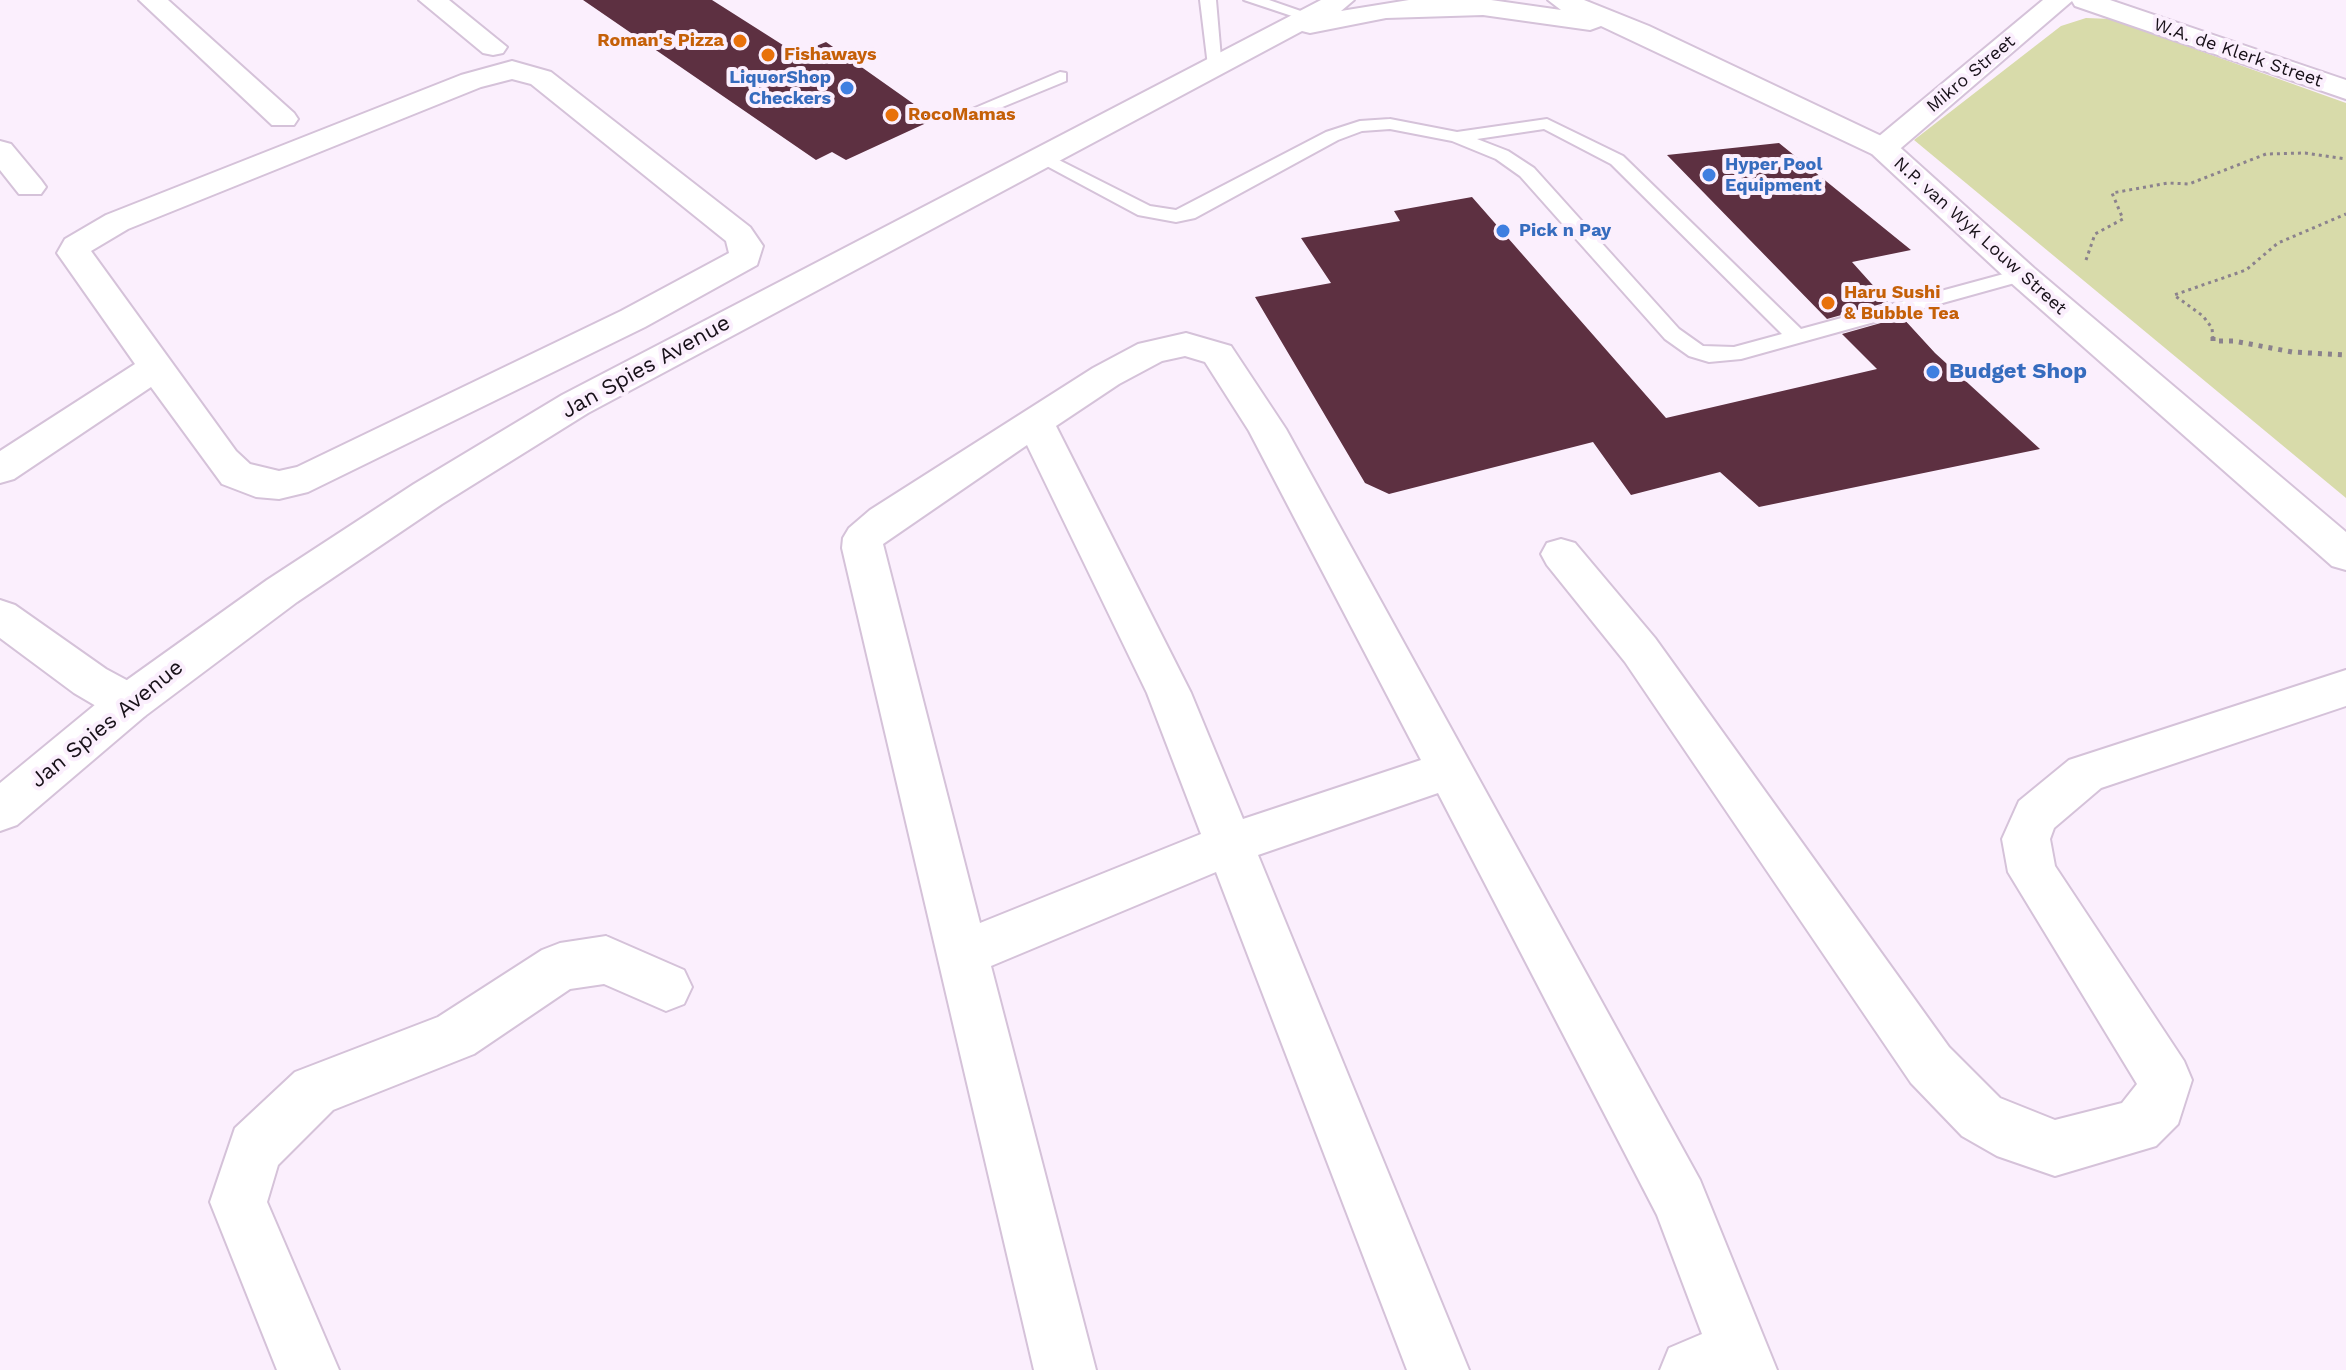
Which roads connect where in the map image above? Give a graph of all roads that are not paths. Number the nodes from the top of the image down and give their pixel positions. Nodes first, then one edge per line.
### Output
1 (152, 0) edge
2 (432, 0) edge
3 (1208, 0) edge
4 (1252, 0) edge
5 (1341, 0) edge
6 (1561, 0) edge
7 (2059, 0) edge
8 (2084, 0) edge
9 (1307, 16) junction
10 (1276, 32) junction
11 (1639, 32) junction
12 (493, 47) dead end
13 (1216, 66) junction
14 (1060, 77) dead end
15 (2346, 90) edge
16 (972, 113) dead end
17 (283, 119) dead end
18 (1457, 137) junction
19 (1883, 148) junction
20 (0, 150) edge
21 (1039, 157) junction
22 (30, 187) dead end
23 (2022, 275) junction
24 (1797, 337) junction
25 (154, 368) junction
26 (1035, 422) junction
27 (0, 469) edge
28 (1561, 554) dead end
29 (2346, 555) edge
30 (0, 616) edge
31 (2346, 688) edge
32 (129, 703) junction
33 (1450, 770) junction
34 (0, 811) edge
35 (1229, 844) junction
36 (964, 953) junction
37 (666, 987) dead end
38 (1725, 1363) edge
39 (308, 1370) edge
40 (1065, 1370) edge
41 (1438, 1370) edge

1 - 17 street
2 - 12 street
3 - 13 lane
4 - 9 lane
5 - 9 street, Jan Spies Avenue
6 - 11 street, N.P. van Wyk Louw Street
7 - 19 street, Mikro Street
8 - 15 street, W.A. de Klerk Street
9 - 10 street, Jan Spies Avenue
10 - 11 street
10 - 13 street, Jan Spies Avenue
11 - 19 street, N.P. van Wyk Louw Street
13 - 21 street, Jan Spies Avenue
14 - 16 lane
18 - 21 lane
18 - 24 lane
18 - 24 lane
19 - 23 street, N.P. van Wyk Louw Street
20 - 22 street
21 - 32 street, Jan Spies Avenue
23 - 24 lane
23 - 29 street, N.P. van Wyk Louw Street
25 - 25 street
25 - 27 street
26 - 33 street
26 - 35 street
26 - 36 street
28 - 31 street
30 - 32 street
32 - 34 street, Jan Spies Avenue
33 - 35 street
33 - 38 street
35 - 36 street
35 - 41 street
36 - 40 street
37 - 39 street

